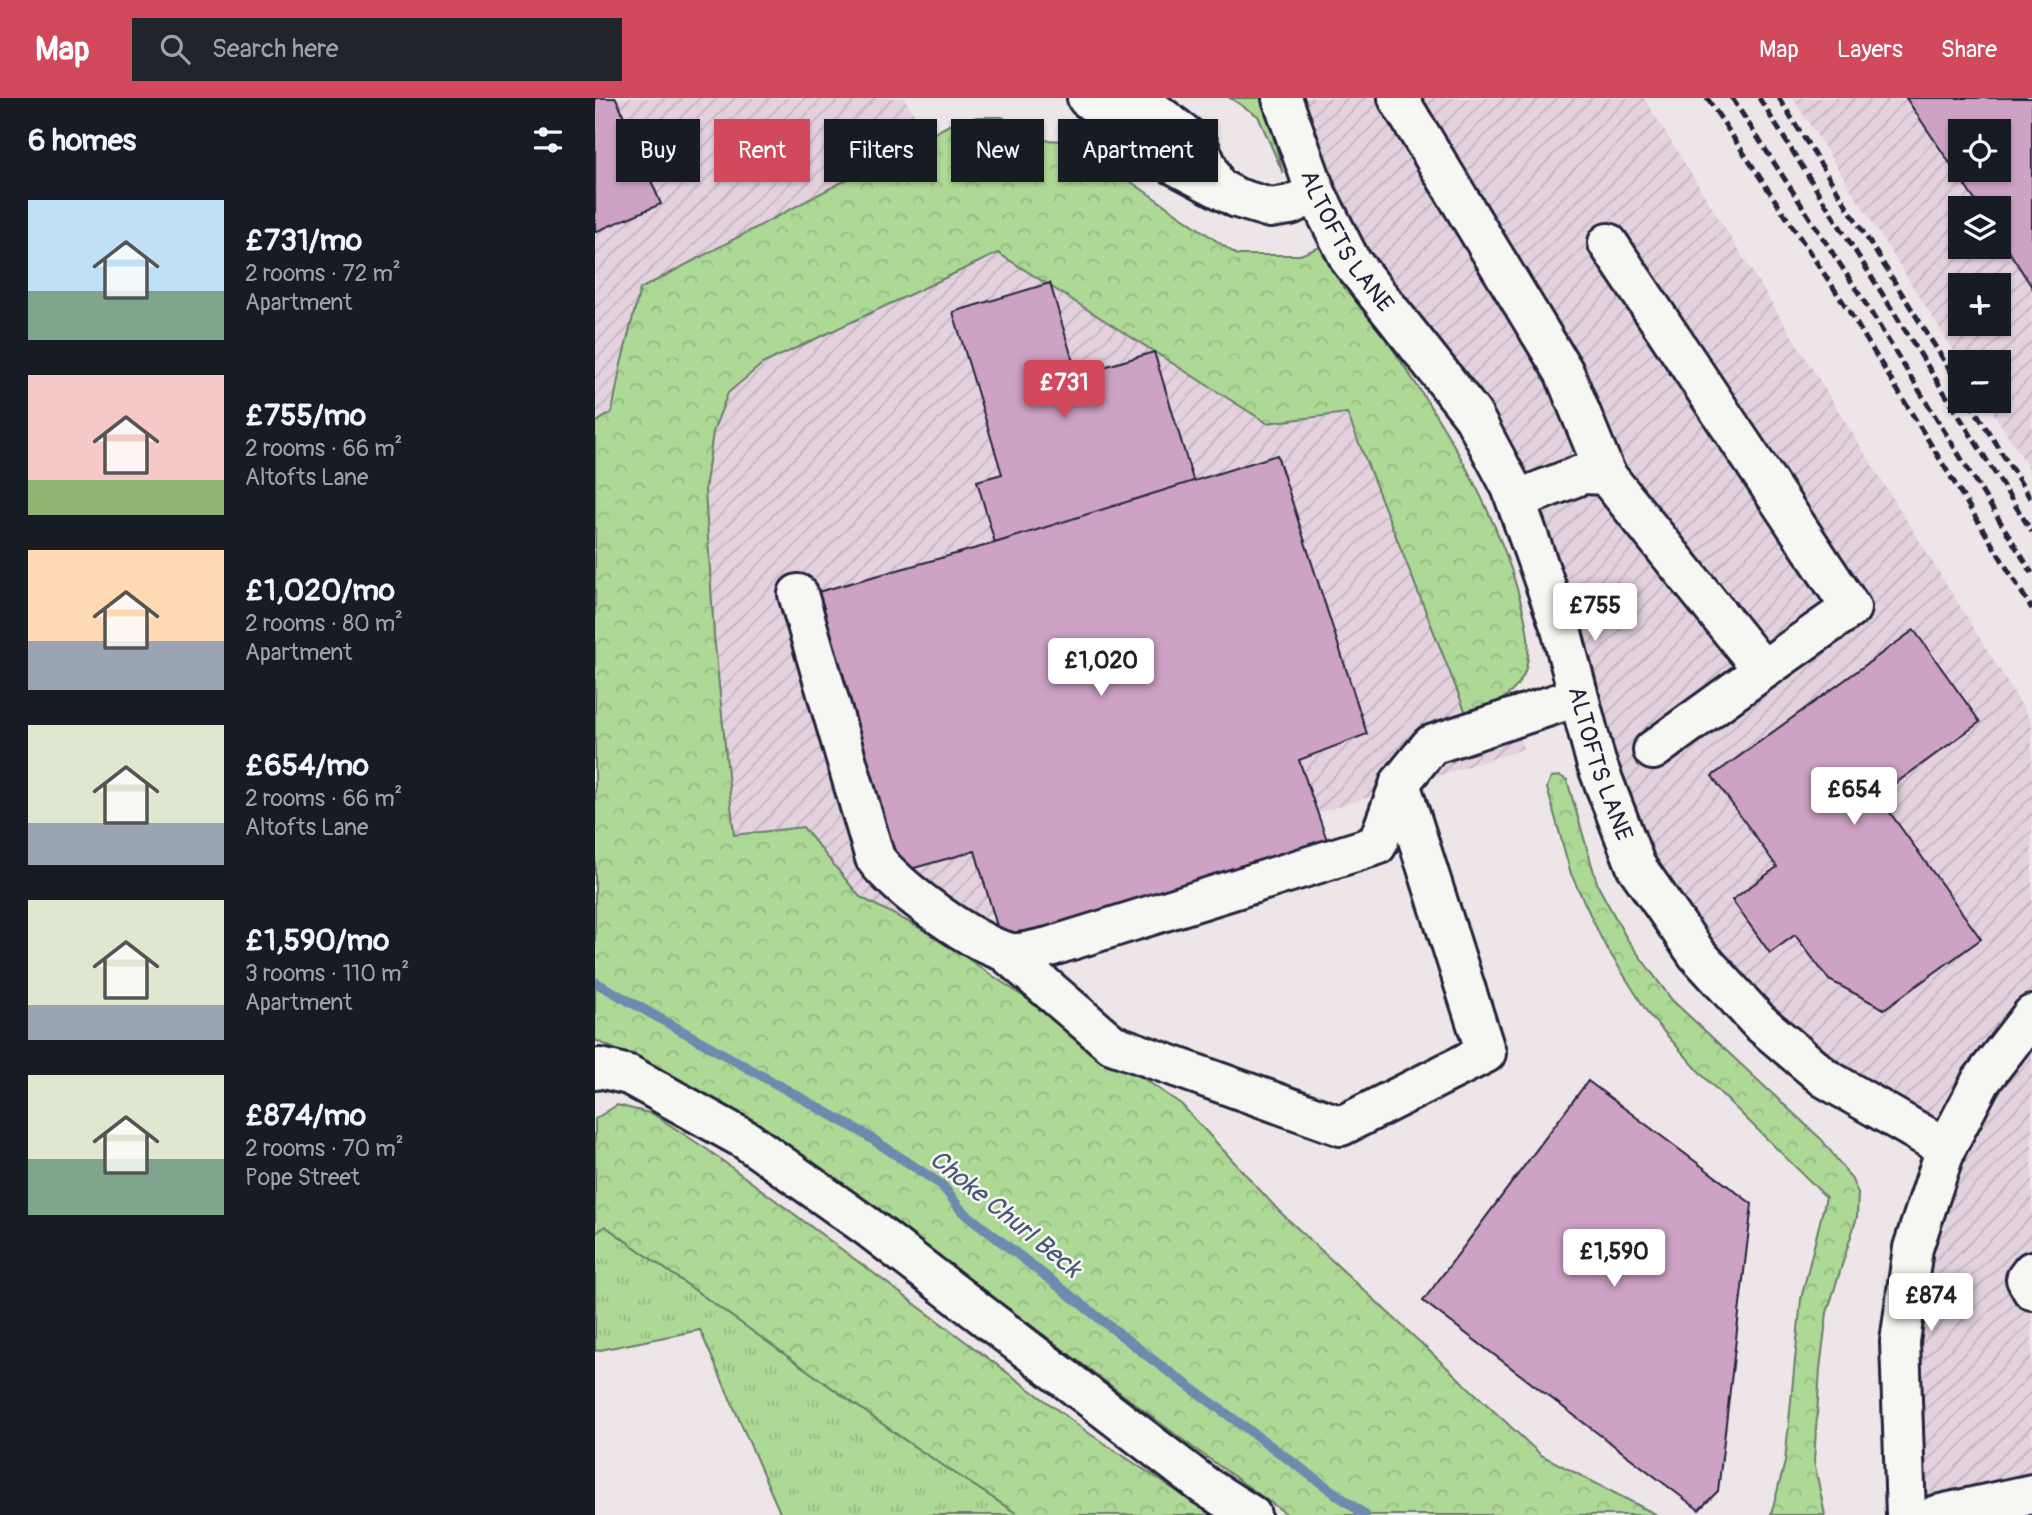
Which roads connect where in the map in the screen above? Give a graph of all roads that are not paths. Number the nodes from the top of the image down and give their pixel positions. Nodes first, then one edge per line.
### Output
1 (1070, 98) edge
2 (1087, 98) edge
3 (1137, 98) edge
4 (1166, 98) edge
5 (1282, 98) edge
6 (1398, 98) edge
7 (1216, 184) junction
8 (1316, 193) junction
9 (1608, 243) dead end
10 (1606, 474) junction
11 (1516, 500) junction
12 (798, 594) dead end
13 (1763, 670) junction
14 (1577, 697) junction
15 (1653, 750) dead end
16 (1400, 783) junction
17 (1004, 951) junction
18 (2032, 1015) edge
19 (595, 1070) edge
20 (1946, 1148) junction
21 (2032, 1271) edge
22 (2032, 1290) edge
23 (2032, 1494) edge
24 (1251, 1515) edge
25 (1906, 1515) edge
26 (1936, 1515) edge

1 - 7 street
2 - 7 street
3 - 7 street
4 - 7 street
5 - 8 street, ALTOFTS LANE
6 - 10 street
7 - 8 street
8 - 11 street, ALTOFTS LANE
9 - 13 street
10 - 11 street
10 - 13 street
11 - 14 street, ALTOFTS LANE
12 - 17 street
13 - 15 street
14 - 16 street
14 - 20 street, ALTOFTS LANE
16 - 17 street
16 - 17 street
18 - 20 street
19 - 24 street
20 - 25 street
21 - 22 street
23 - 26 street

